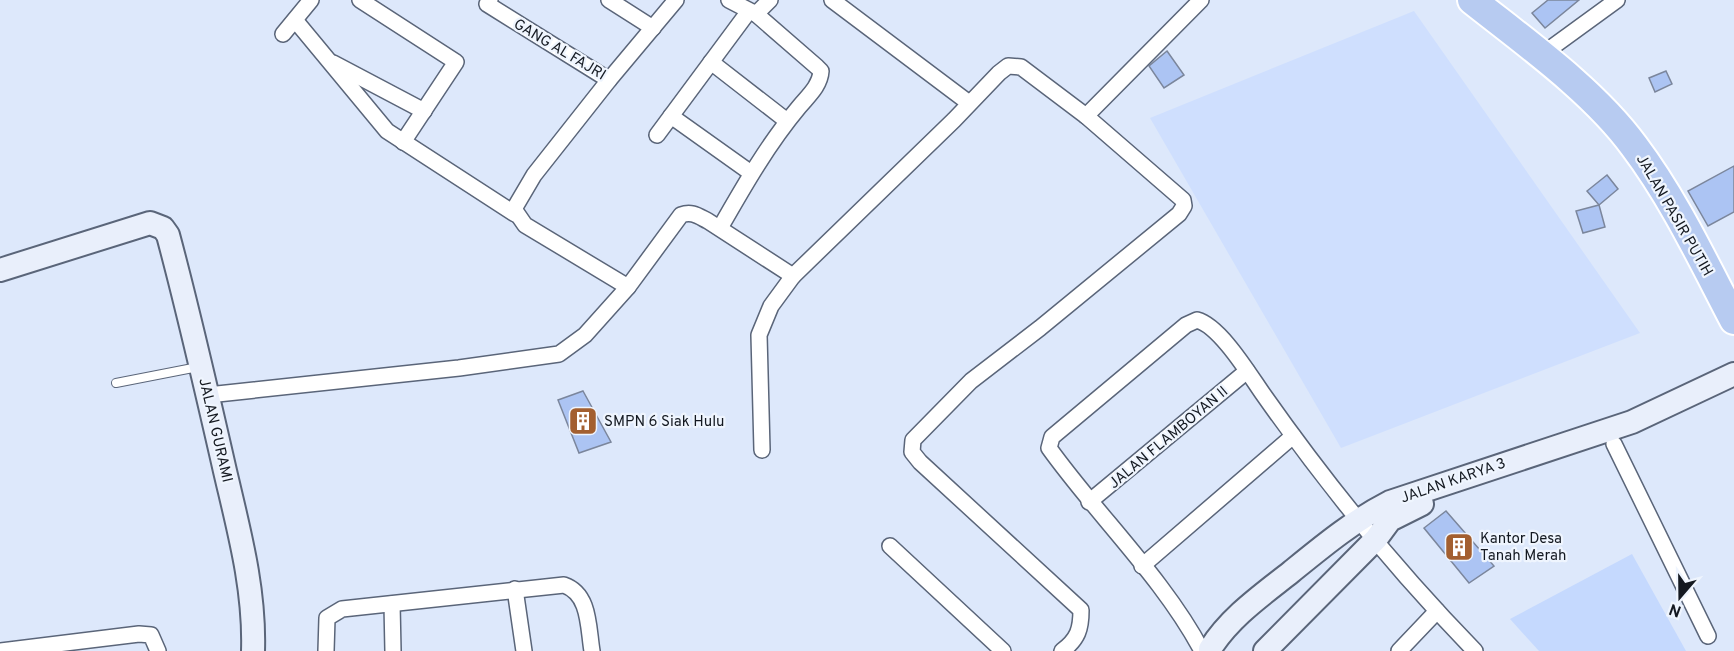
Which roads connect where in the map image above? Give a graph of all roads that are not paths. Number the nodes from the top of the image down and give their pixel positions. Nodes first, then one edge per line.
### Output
1 (311, 0) edge
2 (360, 0) edge
3 (609, 0) edge
4 (676, 0) edge
5 (729, 0) edge
6 (770, 0) edge
7 (832, 0) edge
8 (1201, 0) edge
9 (1472, 0) edge
10 (1617, 0) edge
11 (486, 1) edge
12 (753, 13) junction
13 (295, 20) junction
14 (653, 28) junction
15 (284, 34) dead end
16 (1540, 56) junction
17 (327, 60) junction
18 (711, 62) junction
19 (609, 80) junction
20 (969, 103) junction
21 (424, 111) junction
22 (671, 116) junction
23 (1086, 116) junction
24 (787, 121) junction
25 (657, 135) dead end
26 (404, 142) junction
27 (751, 173) junction
28 (515, 214) junction
29 (720, 228) junction
30 (0, 270) edge
31 (793, 276) junction
32 (628, 286) junction
33 (1734, 320) edge
34 (202, 366) junction
35 (1247, 371) junction
36 (1734, 374) edge
37 (116, 383) dead end
38 (1734, 389) edge
39 (208, 395) junction
40 (1669, 414) junction
41 (1635, 429) junction
42 (1293, 436) junction
43 (1614, 444) junction
44 (762, 450) dead end
45 (1438, 491) junction
46 (1089, 502) junction
47 (1357, 519) junction
48 (1376, 539) junction
49 (890, 546) dead end
50 (1142, 566) junction
51 (514, 589) junction
52 (392, 604) junction
53 (1437, 611) junction
54 (1708, 636) dead end
55 (91, 645) edge
56 (25, 649) edge
57 (1211, 650) edge
58 (0, 651) edge
59 (159, 651) edge
60 (253, 651) edge
61 (326, 651) edge
62 (393, 651) edge
63 (524, 651) edge
64 (592, 651) edge
65 (1003, 651) edge
66 (1062, 651) edge
67 (1264, 651) edge
68 (1399, 651) edge
69 (1475, 651) edge

1 - 13 street
2 - 21 street
3 - 14 street
4 - 14 street, GANG AL FAJRI
5 - 12 street
6 - 12 street
7 - 20 street
8 - 23 street
9 - 16 highway, JALAN PASIR PUTIH
10 - 16 street
11 - 19 street, GANG AL FAJRI
12 - 18 street
12 - 24 street
13 - 15 street
13 - 17 street
14 - 19 street, GANG AL FAJRI
16 - 33 highway, JALAN PASIR PUTIH
17 - 21 street
17 - 26 street
18 - 22 street
18 - 24 street
19 - 28 street
20 - 23 street
20 - 31 street
21 - 26 street
22 - 25 street
22 - 27 street
23 - 66 street
24 - 27 street
26 - 28 street
27 - 29 street
28 - 32 street
29 - 31 street
29 - 32 street
30 - 34 street, JALAN GURAMI
31 - 44 street
32 - 39 street
34 - 37 lane
34 - 39 street, JALAN GURAMI
35 - 42 street
35 - 46 street, JALAN FLAMBOYAN II
35 - 46 street
36 - 40 street, JALAN KARYA 3
38 - 40 street, JALAN KARYA 3
39 - 60 street, JALAN GURAMI
40 - 41 street, JALAN KARYA 3
41 - 43 street, JALAN KARYA 3
41 - 45 street, JALAN KARYA 3
42 - 47 street
42 - 50 street
43 - 45 street, JALAN KARYA 3
43 - 54 street
45 - 47 street, JALAN KARYA 3
45 - 48 street, JALAN KARYA 3
46 - 50 street
47 - 48 street
47 - 57 street, JALAN KARYA 3
48 - 53 street
48 - 67 street, JALAN KARYA 3
49 - 65 street
50 - 57 street
51 - 52 street
51 - 63 street
51 - 64 street
52 - 61 street
52 - 62 street
53 - 68 street
53 - 69 street
55 - 56 street
55 - 59 street
56 - 58 street

